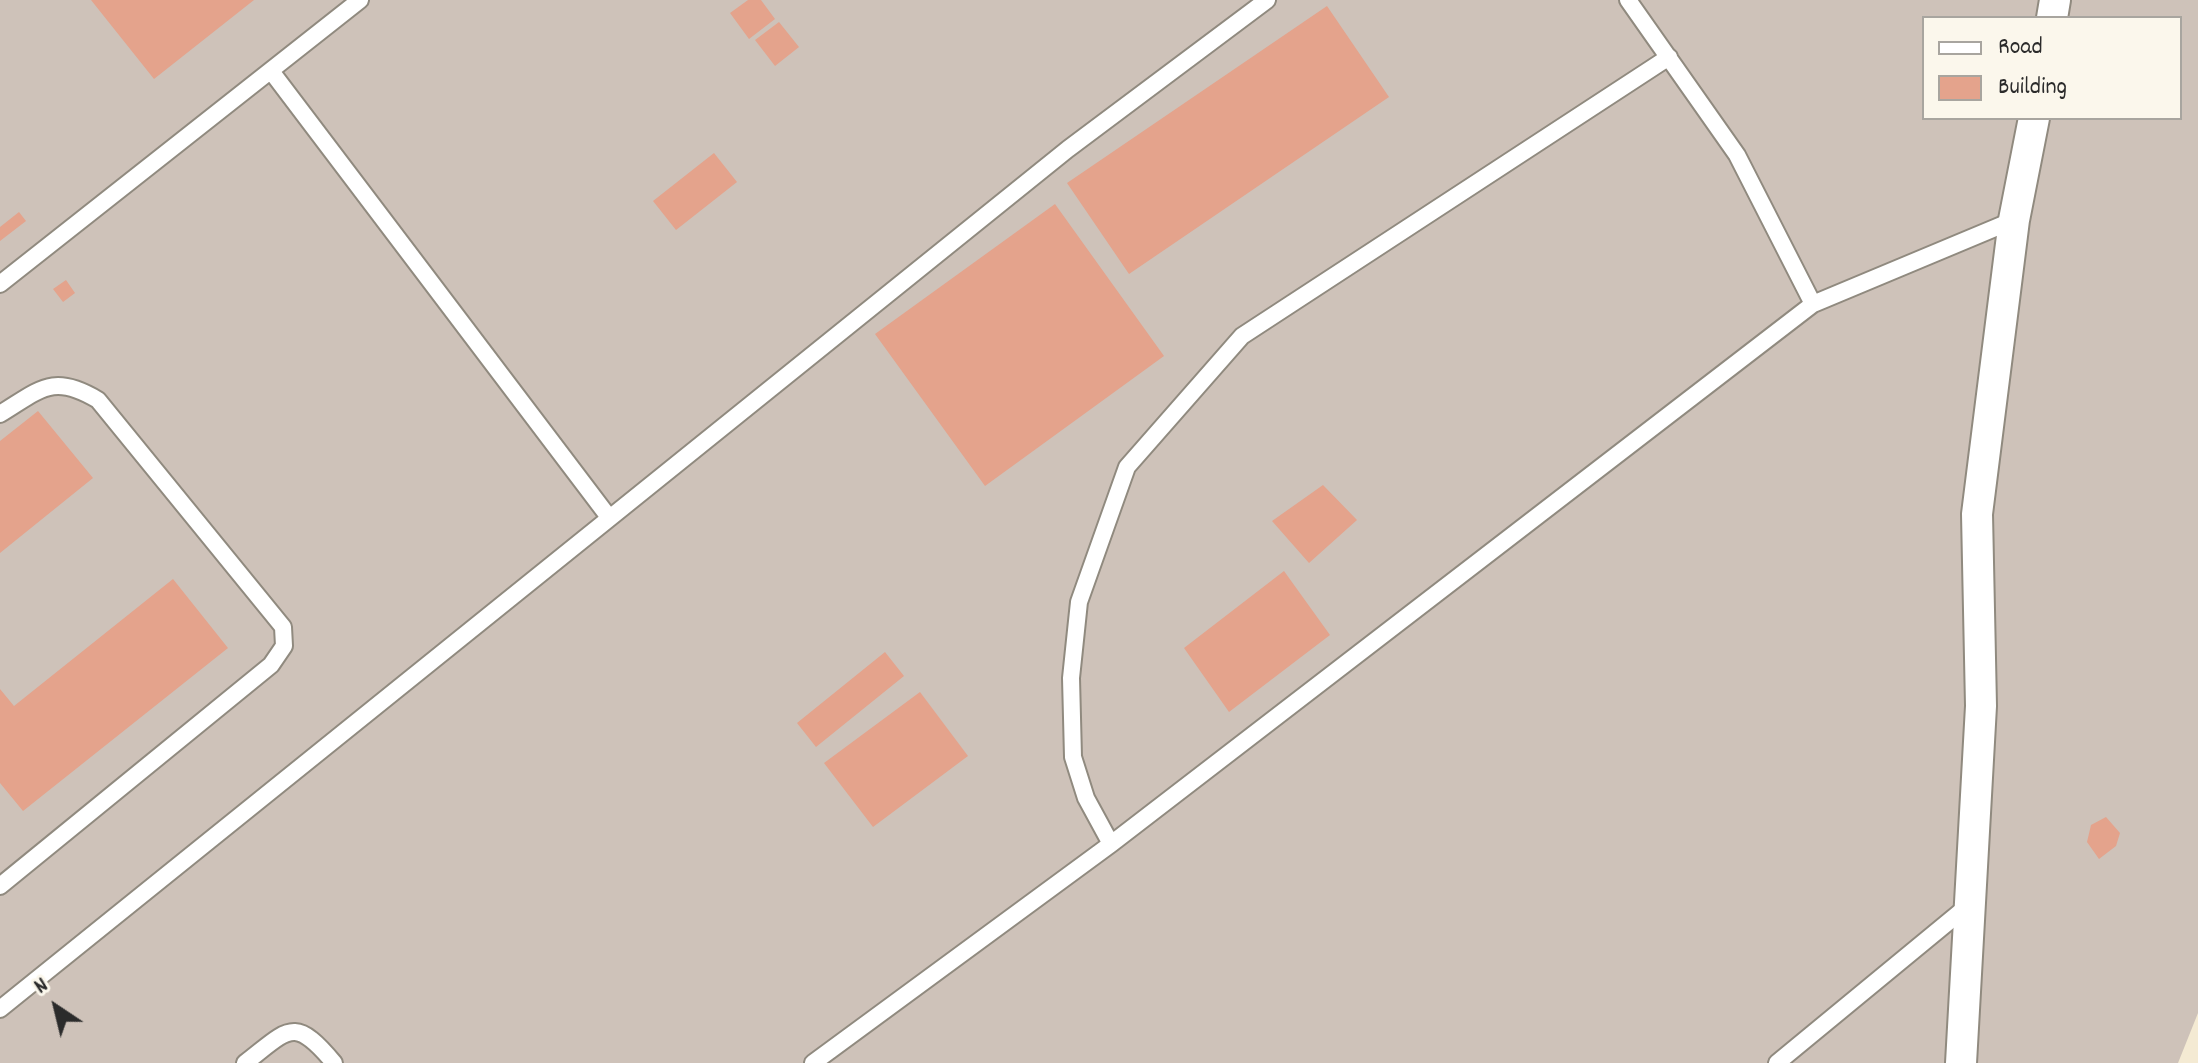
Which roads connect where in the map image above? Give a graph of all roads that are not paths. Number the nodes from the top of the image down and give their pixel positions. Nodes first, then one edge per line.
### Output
1 (360, 0) edge
2 (1267, 0) edge
3 (1628, 0) edge
4 (1669, 57) junction
5 (271, 71) junction
6 (2034, 120) edge
7 (2014, 220) junction
8 (0, 284) edge
9 (1813, 304) junction
10 (0, 414) edge
11 (608, 516) junction
12 (1111, 844) junction
13 (0, 886) edge
14 (1970, 904) junction
15 (0, 1009) edge
16 (245, 1063) edge
17 (334, 1063) edge
18 (813, 1063) edge
19 (1777, 1063) edge
20 (1961, 1063) edge

1 - 5 lane
2 - 11 lane
3 - 4 lane
4 - 9 lane
4 - 12 lane
5 - 8 lane
5 - 11 lane
6 - 7 street
7 - 9 lane
7 - 14 street
9 - 12 lane
10 - 13 lane
11 - 15 lane
12 - 18 lane
14 - 19 lane
14 - 20 street
16 - 17 lane

